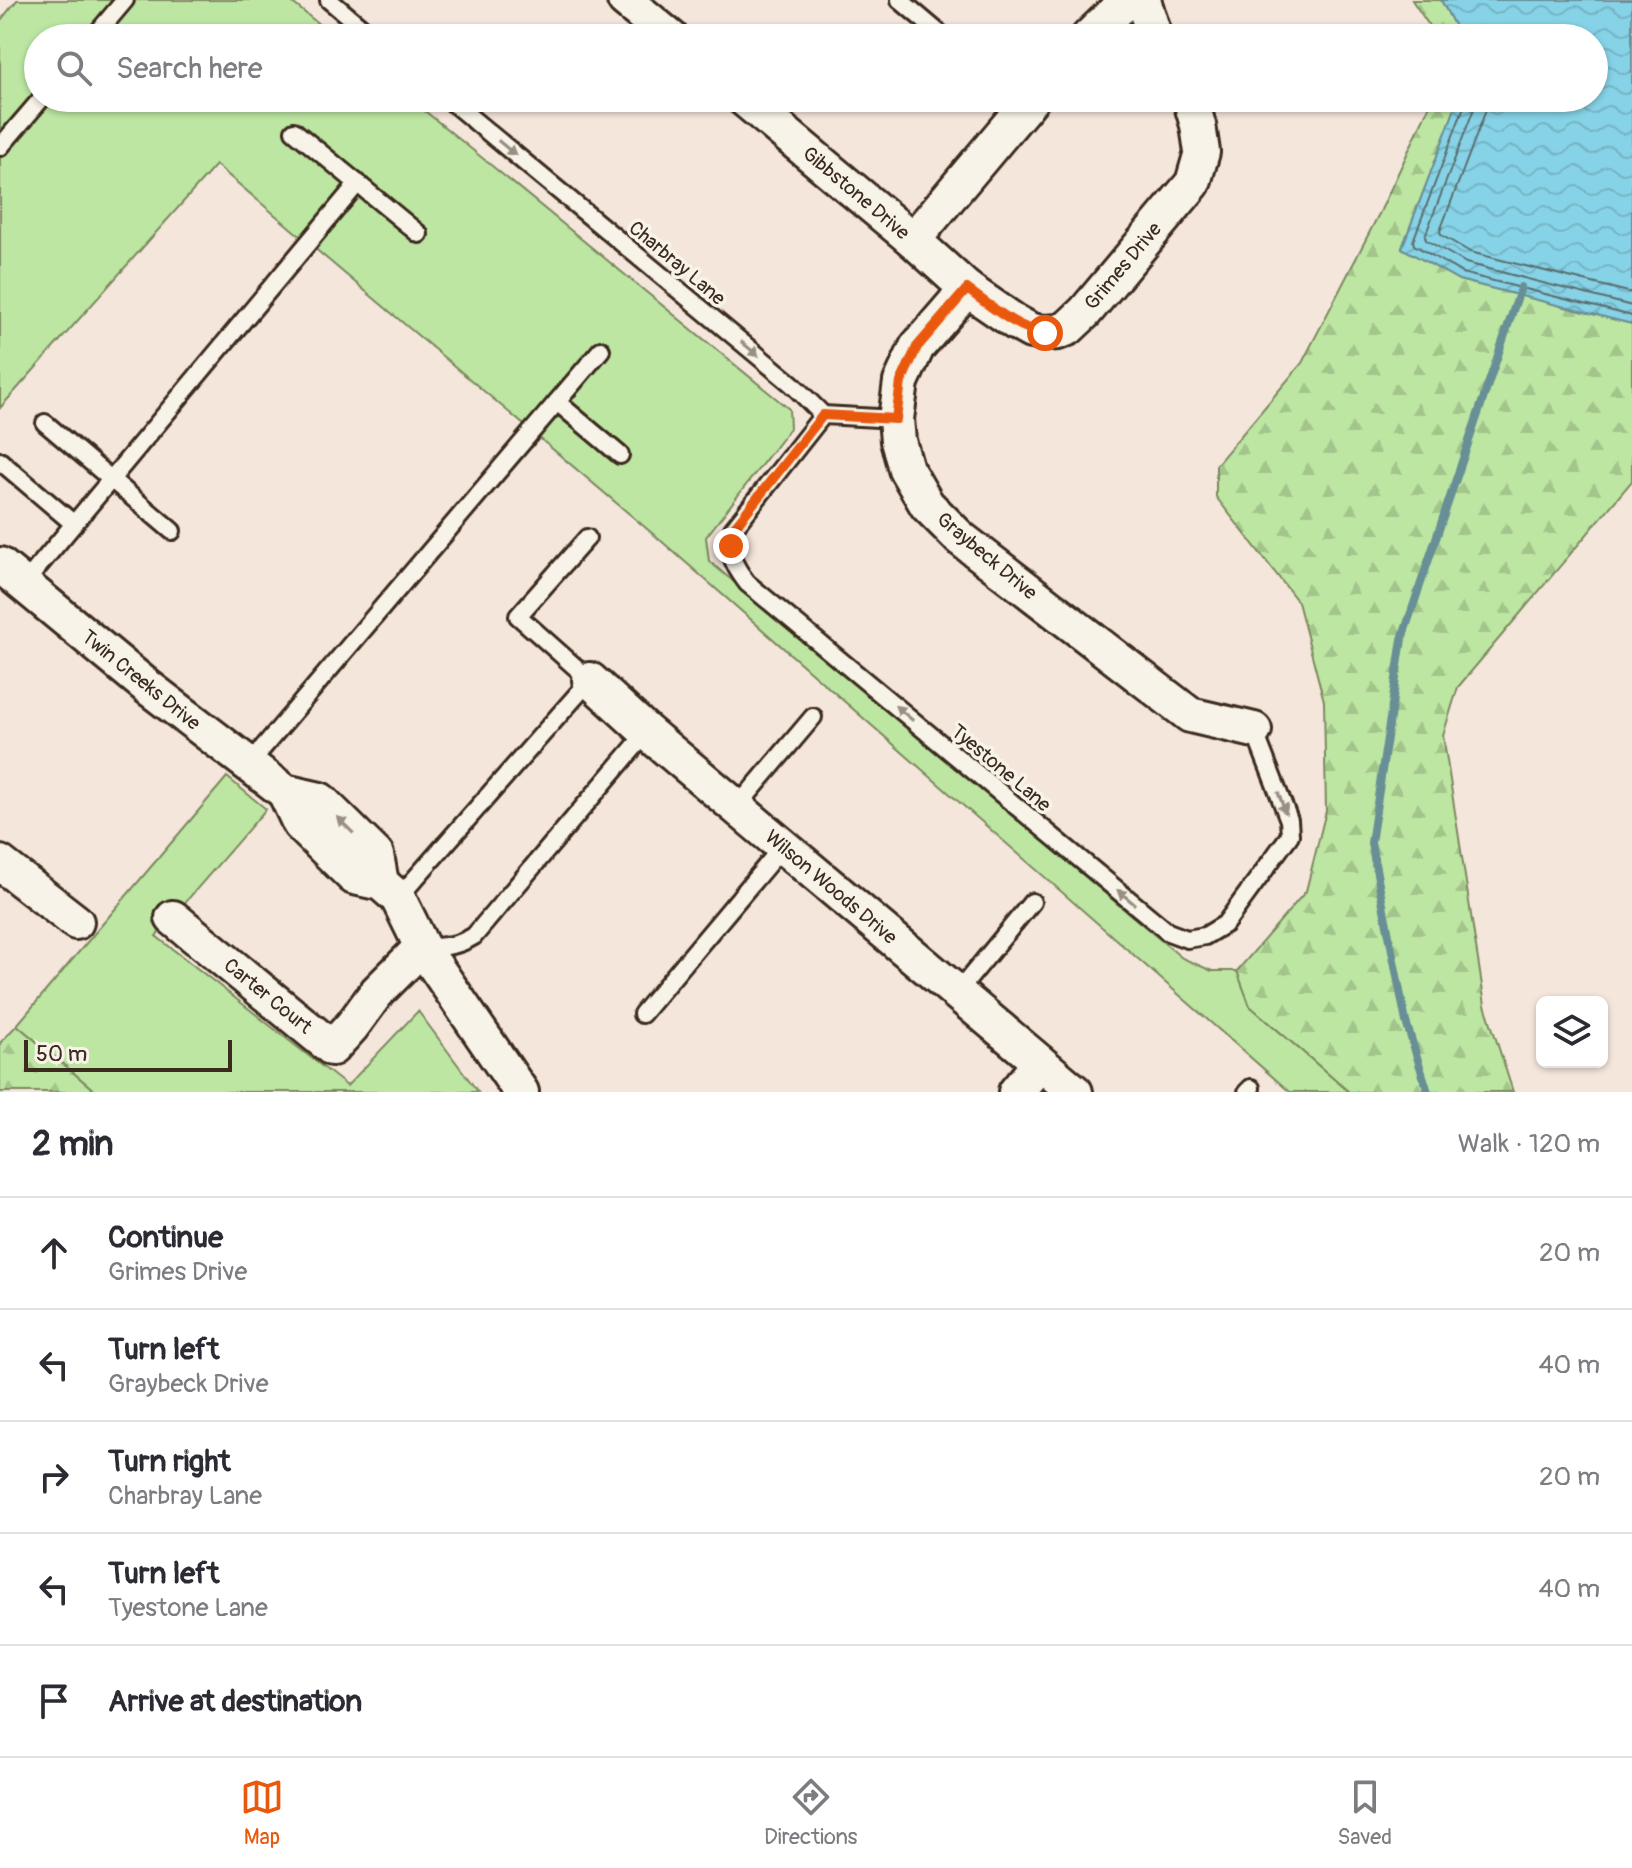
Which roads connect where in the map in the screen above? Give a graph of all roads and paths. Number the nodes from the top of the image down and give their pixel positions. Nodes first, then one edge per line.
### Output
1 (125, 0) edge
2 (329, 0) edge
3 (625, 0) edge
4 (900, 0) edge
5 (1127, 0) edge
6 (1143, 0) edge
7 (105, 24) edge
8 (357, 24) edge
9 (654, 24) edge
10 (928, 24) edge
11 (1100, 24) edge
12 (1151, 24) edge
13 (30, 112) edge
14 (464, 112) edge
15 (760, 112) edge
16 (1017, 112) edge
17 (1194, 112) edge
18 (294, 131) dead end
19 (0, 147) edge
20 (358, 183) junction
21 (419, 234) dead end
22 (913, 240) junction
23 (967, 289) junction
24 (601, 350) dead end
25 (557, 402) junction
26 (823, 415) junction
27 (896, 419) junction
28 (45, 423) dead end
29 (620, 455) dead end
30 (0, 461) edge
31 (111, 479) junction
32 (74, 524) junction
33 (172, 531) dead end
34 (587, 538) dead end
35 (12, 575) edge
36 (590, 680) junction
37 (813, 717) dead end
38 (1254, 730) joint
39 (647, 732) junction
40 (249, 764) junction
41 (737, 807) junction
42 (783, 846) junction
43 (0, 863) edge
44 (389, 890) junction
45 (1032, 902) dead end
46 (173, 918) dead end
47 (76, 922) dead end
48 (422, 947) junction
49 (957, 993) junction
50 (642, 1014) dead end
51 (1040, 1063) junction
52 (521, 1092) edge
53 (1016, 1092) edge
54 (1075, 1092) edge

1 - 7 lane
2 - 8 lane
3 - 9 street
4 - 10 lane
5 - 11 street
6 - 12 street
13 - 19 lane
14 -> 26 lane, Charbray Lane
15 - 22 street, Gibbstone Drive
16 - 22 street
17 - 23 street, Grimes Drive
18 - 20 lane
20 - 21 lane
20 - 31 lane
22 - 23 street, Gibbstone Drive
23 - 27 street, Graybeck Drive
24 - 25 lane
25 - 29 lane
25 - 40 lane
26 - 27 lane
38 -> 26 lane, Tyestone Lane
27 - 38 street, Graybeck Drive
28 - 31 lane
30 - 32 lane
31 - 32 lane
31 - 33 lane
32 - 35 lane
34 - 36 lane
35 - 40 street, Twin Creeks Drive
36 - 39 street, Wilson Woods Drive
36 - 44 lane
37 - 41 lane
39 - 41 street, Wilson Woods Drive
39 - 48 lane
40 - 44 street, Twin Creeks Drive
41 - 42 street, Wilson Woods Drive
42 - 49 street, Wilson Woods Drive
42 - 50 lane
43 - 47 street
44 - 48 street
45 - 49 lane
46 - 48 street, Carter Court
48 - 52 street
49 - 51 street, Wilson Woods Drive
51 - 53 street
51 - 54 street, Wilson Woods Drive

